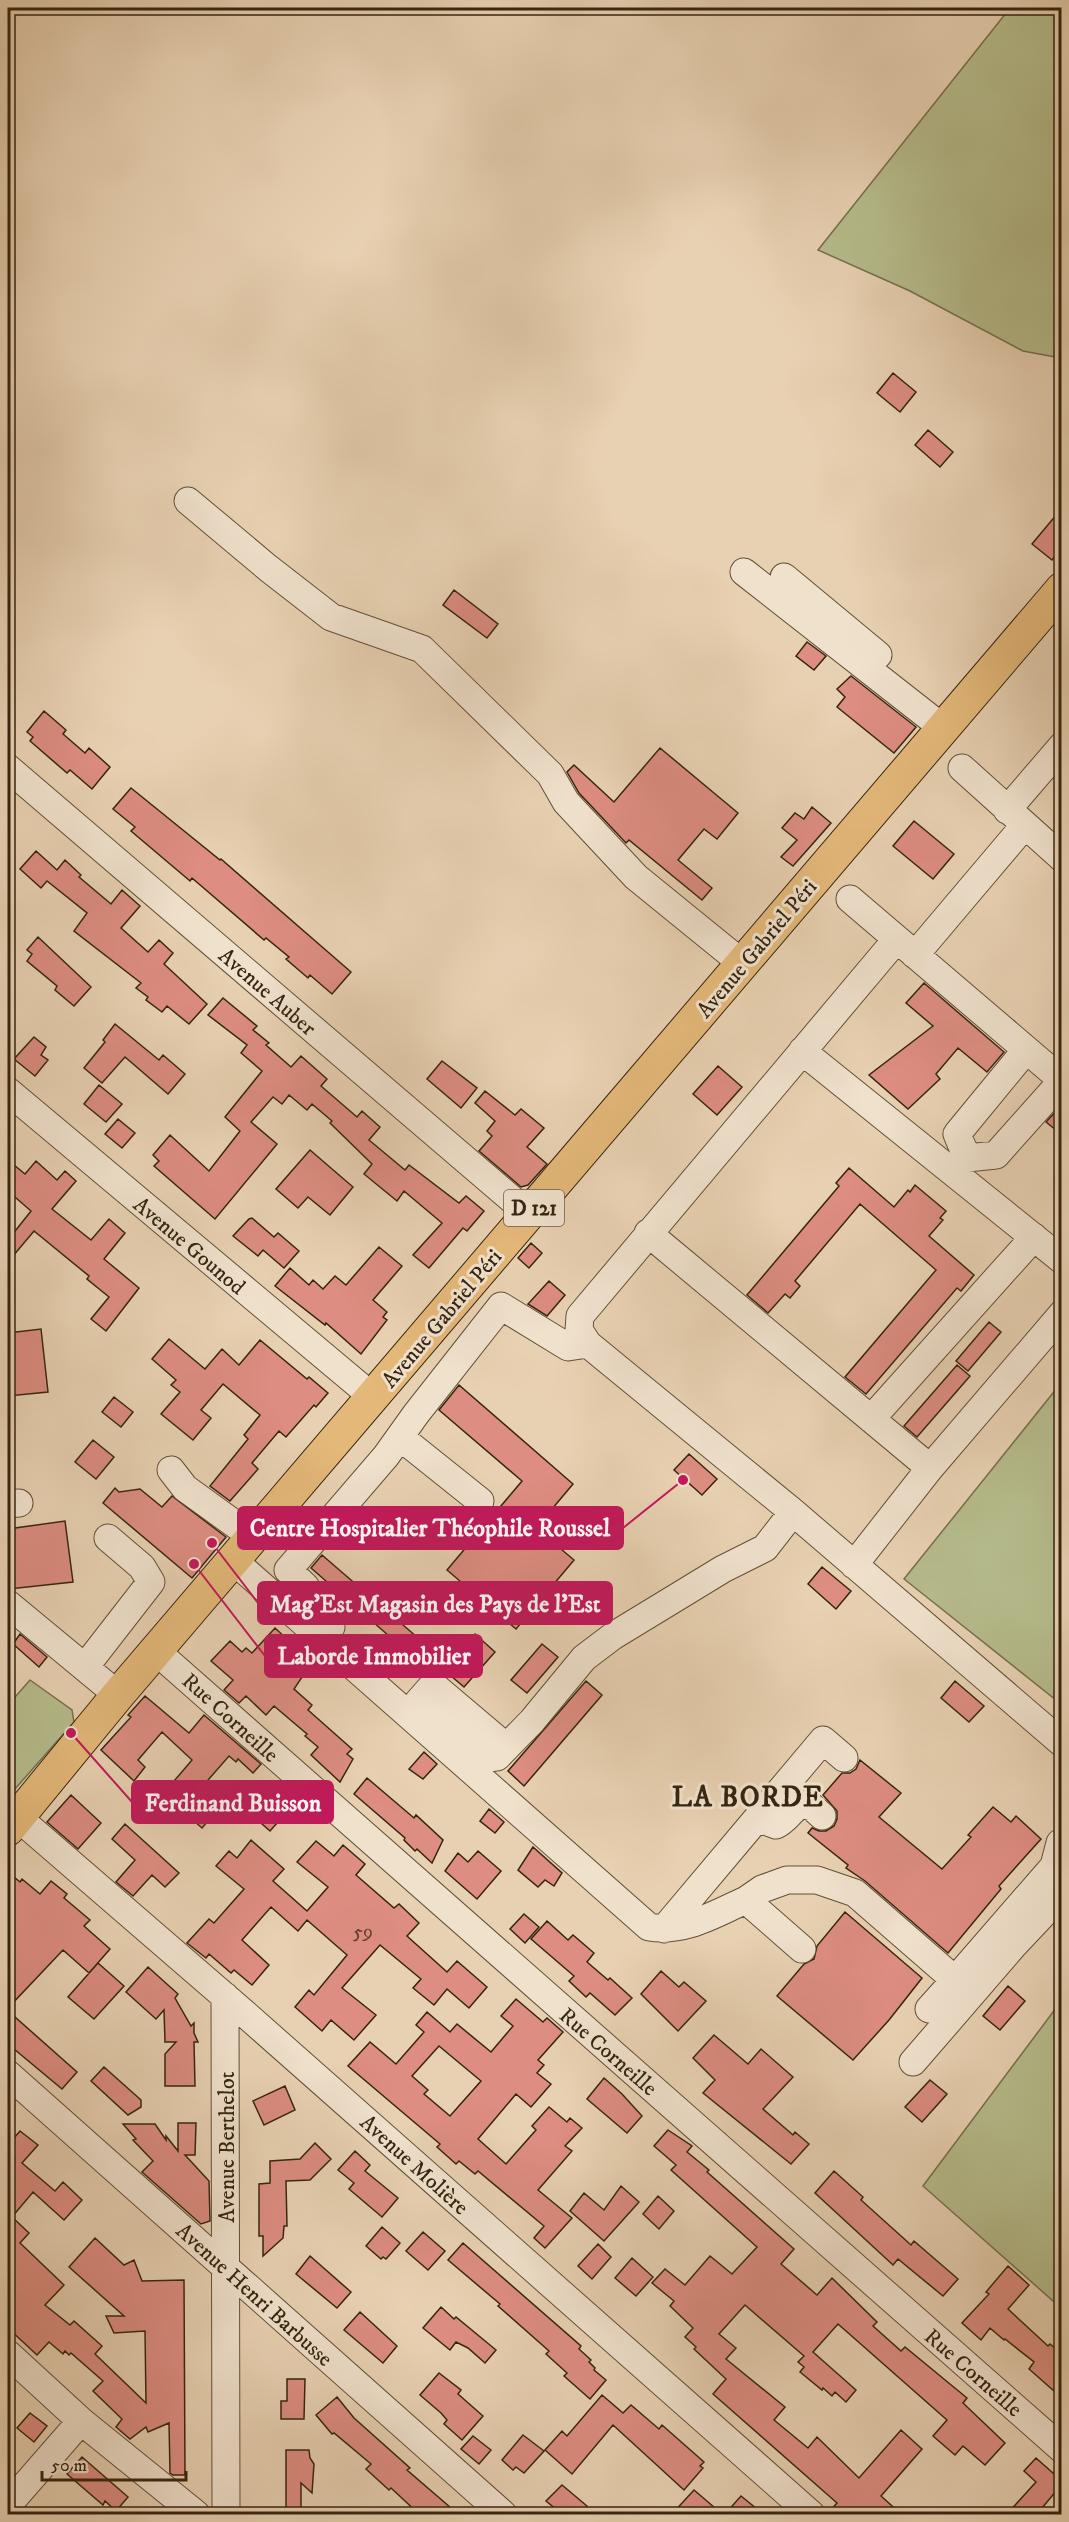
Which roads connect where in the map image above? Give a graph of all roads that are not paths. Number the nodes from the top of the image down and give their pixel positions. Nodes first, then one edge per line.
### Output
1 (188, 501) dead end
2 (744, 572) dead end
3 (784, 577) dead end
4 (1062, 589) edge
5 (944, 727) junction
6 (1062, 746) edge
7 (8, 768) edge
8 (962, 768) dead end
9 (1016, 818) junction
10 (1062, 858) edge
11 (850, 899) dead end
12 (906, 947) junction
13 (743, 964) junction
14 (1026, 1050) junction
15 (802, 1051) junction
16 (1062, 1080) edge
17 (8, 1092) edge
18 (961, 1166) junction
19 (529, 1214) junction
20 (648, 1233) junction
21 (1034, 1237) junction
22 (1062, 1260) edge
23 (1062, 1314) edge
24 (588, 1344) junction
25 (374, 1398) junction
26 (871, 1419) junction
27 (400, 1437) junction
28 (930, 1468) junction
29 (171, 1470) dead end
30 (480, 1501) dead end
31 (793, 1512) junction
32 (108, 1538) dead end
33 (244, 1550) junction
34 (854, 1565) junction
35 (8, 1604) edge
36 (157, 1652) junction
37 (85, 1667) junction
38 (118, 1695) junction
39 (1062, 1743) edge
40 (844, 1758) dead end
41 (759, 1815) junction
42 (822, 1816) dead end
43 (11, 1819) edge
44 (1060, 1843) dead end
45 (1062, 1894) edge
46 (746, 1900) junction
47 (664, 1929) junction
48 (802, 1949) dead end
49 (956, 1980) junction
50 (225, 1996) junction
51 (929, 2009) dead end
52 (913, 2062) dead end
53 (8, 2073) edge
54 (227, 2270) junction
55 (8, 2354) edge
56 (81, 2421) junction
57 (1062, 2450) edge
58 (8, 2505) edge
59 (196, 2514) edge
60 (226, 2514) edge
61 (503, 2514) edge
62 (811, 2514) edge

1 - 13 street
2 - 5 street
3 - 5 street
4 - 5 main road, Avenue Gabriel Péri / D 121
5 - 13 main road, Avenue Gabriel Péri / D 121
6 - 9 street
7 - 19 street, Avenue Auber
8 - 9 street
9 - 10 street
9 - 12 street
11 - 12 street
12 - 14 street
12 - 15 street
13 - 19 main road, Avenue Gabriel Péri / D 121
14 - 16 street
14 - 18 street
15 - 18 street
15 - 20 street
16 - 18 street
17 - 25 street, Avenue Gounod
18 - 21 street
19 - 25 main road, Avenue Gabriel Péri / D 121
20 - 24 street
20 - 26 street
21 - 22 street
21 - 26 street
23 - 28 street
24 - 27 street
24 - 31 street
25 - 33 main road, Avenue Gabriel Péri / D 121
26 - 28 street
27 - 30 street
27 - 31 street
28 - 34 street
29 - 33 street
31 - 34 street
32 - 37 street
33 - 36 main road, Avenue Gabriel Péri / D 121
33 - 47 street
34 - 39 street
35 - 37 street
36 - 38 main road, Avenue Gabriel Péri / D 121
36 - 57 street, Rue Corneille
37 - 38 street
38 - 43 main road, Avenue Gabriel Péri / D 121
40 - 41 street
41 - 42 street
41 - 47 street
43 - 50 street, Avenue Molière
44 - 49 street
45 - 52 street
46 - 47 street
46 - 48 street
46 - 49 street
49 - 51 street
50 - 54 street, Avenue Berthelot
50 - 62 street, Avenue Molière
53 - 54 street, Avenue Henri Barbusse
54 - 60 street, Avenue Berthelot
54 - 61 street, Avenue Henri Barbusse
55 - 56 street
56 - 58 street
56 - 59 street

